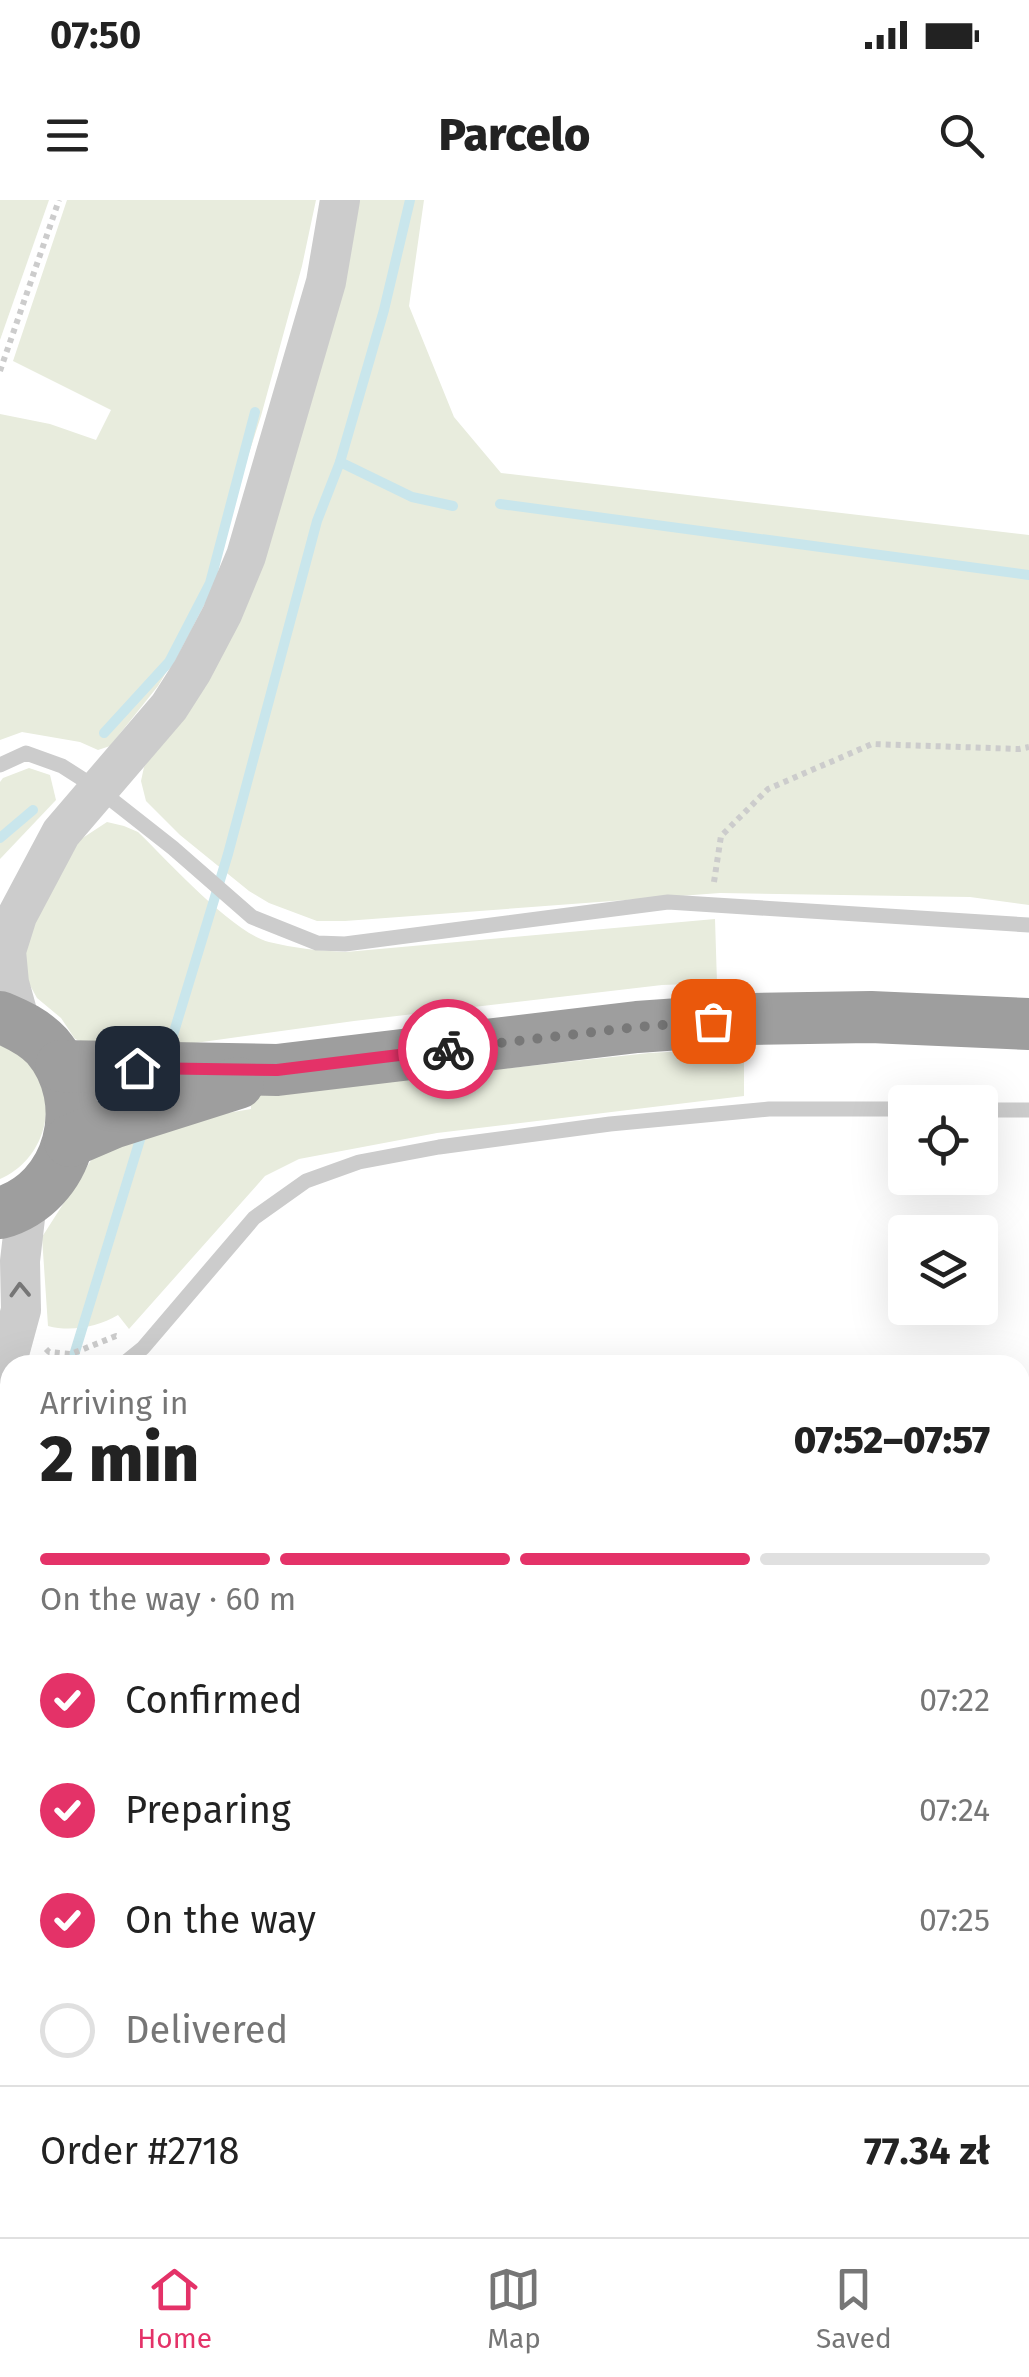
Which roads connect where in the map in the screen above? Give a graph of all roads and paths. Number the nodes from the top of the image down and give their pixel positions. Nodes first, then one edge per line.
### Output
1 (59, 200) edge
2 (340, 200) edge
3 (0, 371) edge
4 (1029, 747) edge
5 (0, 765) edge
6 (98, 789) junction
7 (61, 833) junction
8 (0, 886) edge
9 (711, 905) junction
10 (1029, 925) edge
11 (11, 1022) edge
12 (1029, 1024) edge
13 (83, 1066) junction
14 (200, 1082) junction
15 (888, 1110) edge
16 (998, 1110) edge
17 (1029, 1110) edge
18 (91, 1132) junction
19 (14, 1207) edge
20 (116, 1336) dead end
21 (49, 1352) dead end
22 (8, 1355) edge
23 (135, 1355) edge

1 - 3 path
2 - 6 street
4 - 9 path
5 - 6 lane
6 - 7 street
6 - 9 lane
7 - 8 street
7 - 11 street
9 - 10 lane
11 - 13 highway
12 - 14 highway
13 - 14 highway
13 - 18 highway
14 - 18 highway
15 - 23 lane
16 - 17 lane
18 - 19 highway
22 -> 19 street
20 - 21 path

